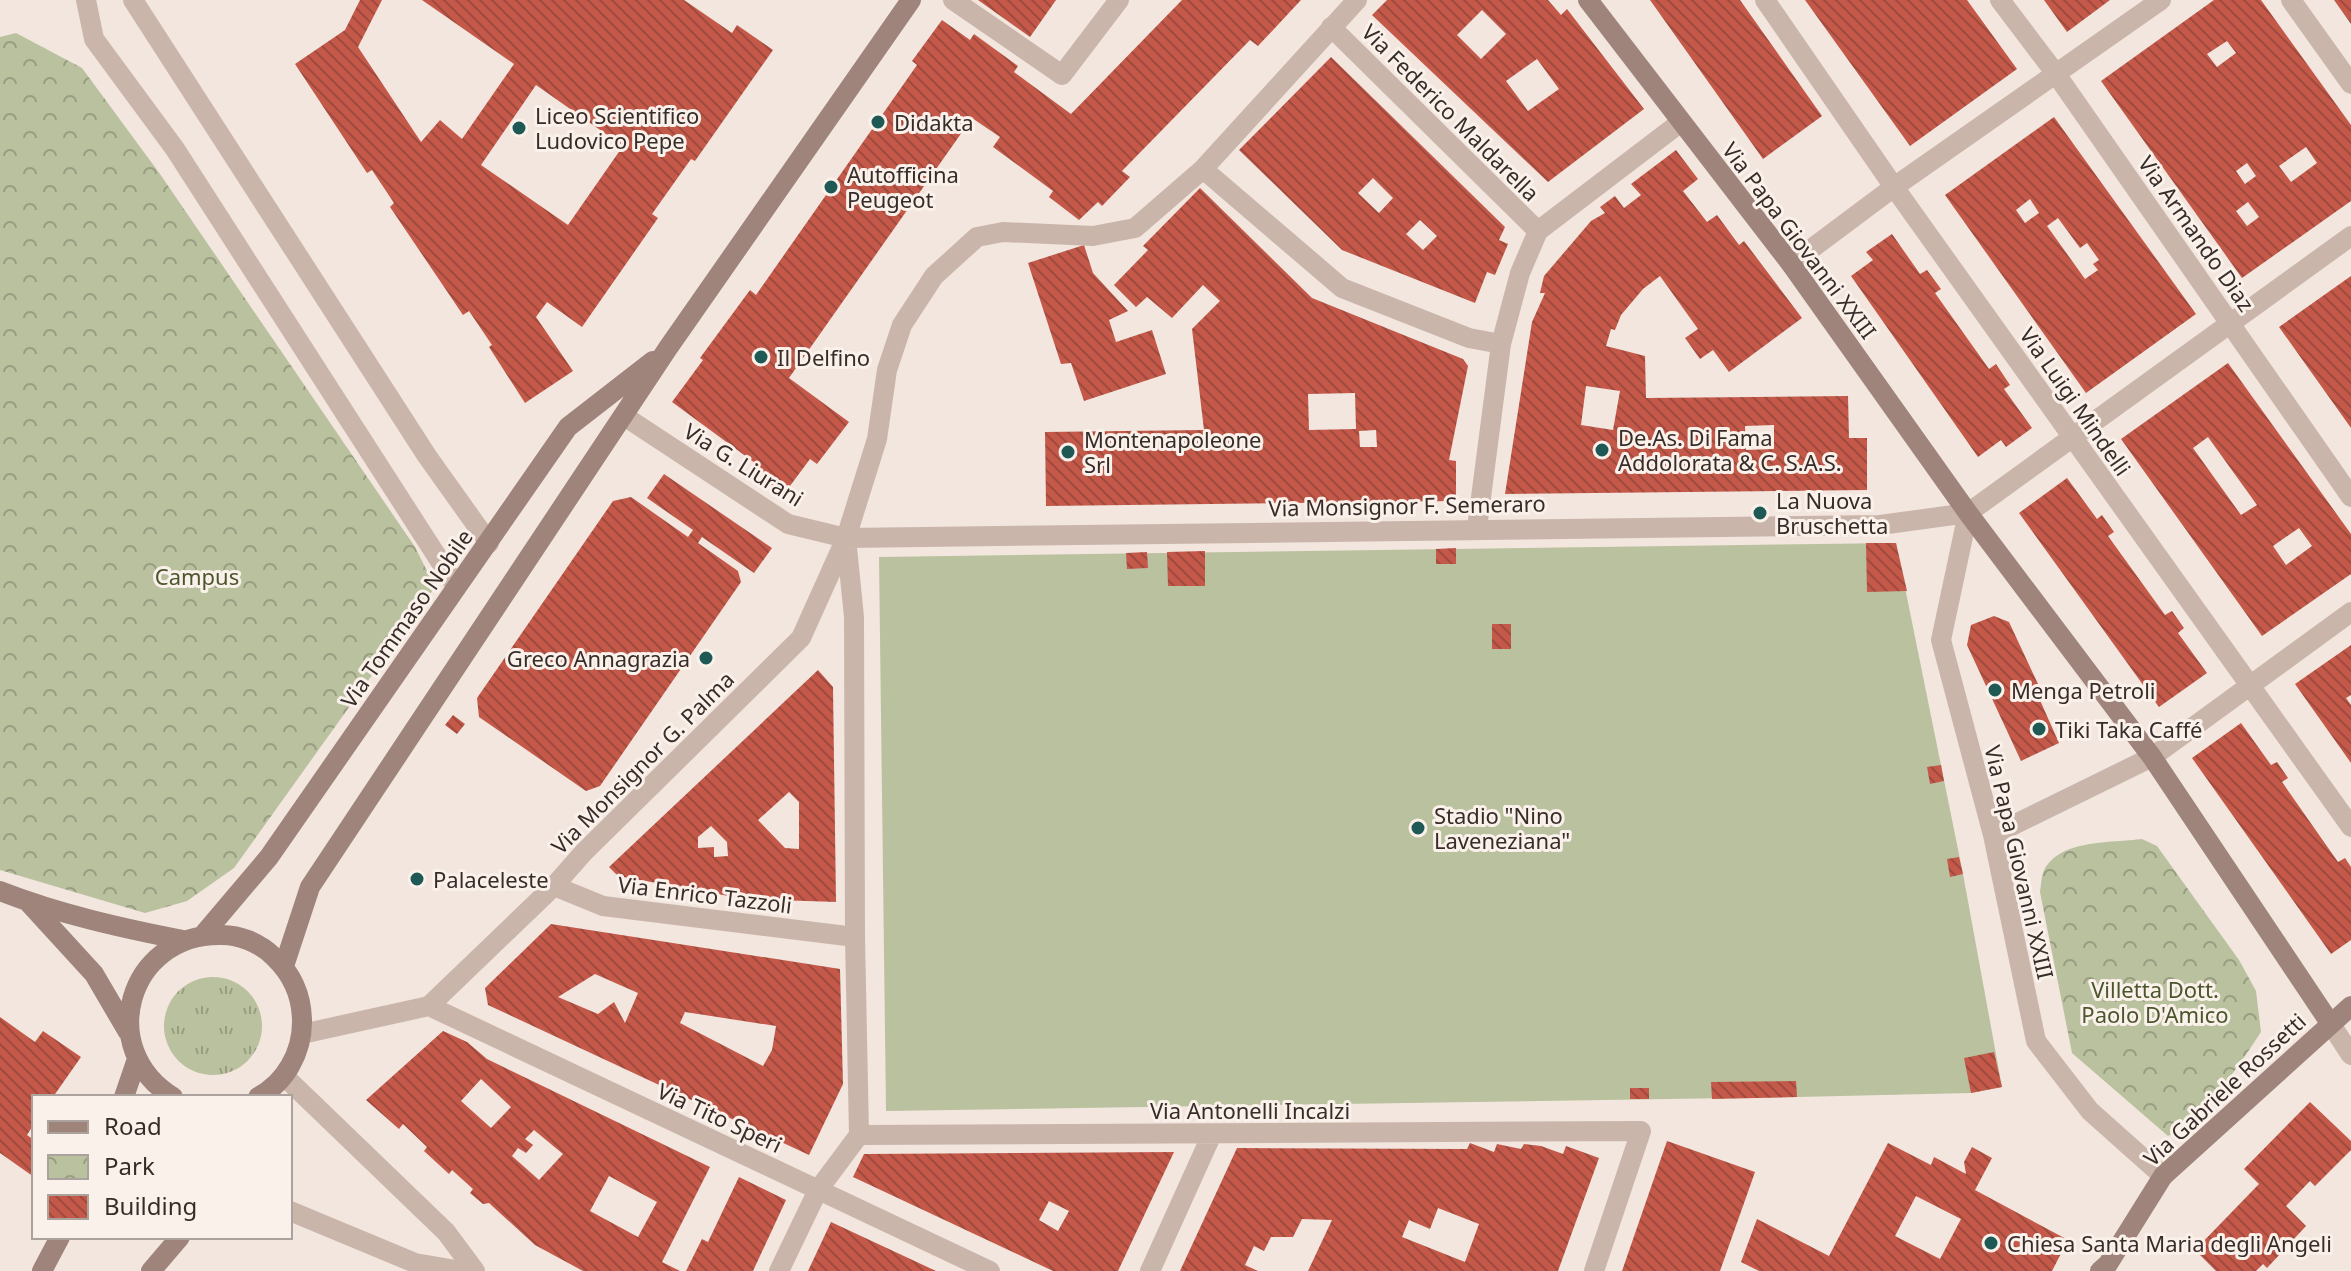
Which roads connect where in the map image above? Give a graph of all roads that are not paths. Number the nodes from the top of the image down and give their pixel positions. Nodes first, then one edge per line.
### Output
1 (86, 0) edge
2 (133, 0) edge
3 (911, 0) edge
4 (953, 0) edge
5 (1119, 0) edge
6 (1357, 0) edge
7 (1588, 0) edge
8 (1765, 0) edge
9 (2000, 0) edge
10 (2161, 0) edge
11 (2291, 0) edge
12 (1331, 27) junction
13 (2056, 74) junction
14 (2351, 84) edge
15 (1681, 122) junction
16 (1203, 169) junction
17 (1894, 187) junction
18 (1538, 231) junction
19 (2351, 236) edge
20 (1791, 264) junction
21 (2230, 322) junction
22 (1501, 344) junction
23 (668, 348) junction
24 (624, 416) junction
25 (2074, 438) junction
26 (2351, 497) edge
27 (1968, 513) junction
28 (1477, 528) junction
29 (846, 538) junction
30 (489, 543) junction
31 (456, 586) junction
32 (2351, 612) edge
33 (2249, 685) junction
34 (2152, 757) junction
35 (2351, 827) edge
36 (1993, 835) junction
37 (554, 886) junction
38 (0, 891) edge
39 (29, 903) junction
40 (193, 937) junction
41 (855, 937) junction
42 (284, 966) junction
43 (429, 1006) junction
44 (2351, 1006) edge
45 (2330, 1023) junction
46 (302, 1034) junction
47 (129, 1035) junction
48 (2351, 1055) edge
49 (137, 1059) junction
50 (284, 1076) junction
51 (125, 1095) edge
52 (170, 1095) edge
53 (260, 1095) edge
54 (1212, 1134) junction
55 (859, 1135) junction
56 (2163, 1176) junction
57 (818, 1190) junction
58 (292, 1212) edge
59 (59, 1239) edge
60 (178, 1239) edge
61 (414, 1267) edge
62 (2109, 1269) edge
63 (42, 1271) edge
64 (151, 1271) edge
65 (462, 1271) edge
66 (475, 1271) edge
67 (779, 1271) edge
68 (990, 1271) edge
69 (1150, 1271) edge
70 (1594, 1271) edge

1 - 31 street
2 - 30 street
3 - 23 street, Via Tommaso Nobile
4 - 5 street
6 - 12 street, Via Monsignor G. Palma
7 - 15 street, Via Papa Giovanni XXIII
8 - 17 street, Via Luigi Mindelli
9 - 13 street, Via Armando Diaz
10 - 13 street
11 - 14 street
12 - 16 street, Via Monsignor G. Palma
12 - 18 street, Via Federico Maldarella
13 - 17 street
13 - 21 street, Via Armando Diaz
15 - 18 street
15 - 20 street, Via Papa Giovanni XXIII
16 - 22 street
16 - 29 street, Via Monsignor G. Palma
17 - 20 street
17 - 25 street, Via Luigi Mindelli
18 - 22 street
19 - 21 street
20 - 27 street, Via Papa Giovanni XXIII
21 - 25 street
21 - 26 street, Via Armando Diaz
22 - 28 street
23 - 24 street, Via Tommaso Nobile
23 - 30 street, Via Tommaso Nobile
24 - 29 street, Via G. Liurani
24 - 42 street, Via Tommaso Nobile
25 - 27 street
25 - 33 street, Via Luigi Mindelli
27 - 28 street, Via Monsignor F. Semeraro
27 - 34 street, Via Papa Giovanni XXIII
27 - 36 street, Via Papa Giovanni XXIII
28 - 29 street, Via Monsignor F. Semeraro
29 - 37 street, Via Monsignor G. Palma
29 - 41 street, Via Monsignor G. Palma
30 - 31 street, Via Tommaso Nobile
31 - 40 street, Via Tommaso Nobile
32 - 33 street
33 - 34 street
33 - 35 street, Via Luigi Mindelli
34 - 36 street
34 - 45 street, Via Papa Giovanni XXIII
36 - 56 street, Via Papa Giovanni XXIII
37 - 41 street, Via Enrico Tazzoli
37 - 43 street, Via Monsignor G. Palma
38 - 39 street
39 - 40 street
39 - 47 street
40 - 42 street
40 - 47 street, Via Tommaso Nobile
41 - 55 street, Via Monsignor G. Palma
42 - 46 street
43 - 46 street
43 - 57 street, Via Tito Speri
44 - 45 street, Via Gabriele Rossetti
45 - 48 street, Via Papa Giovanni XXIII
45 - 56 street, Via Gabriele Rossetti
46 - 50 street
47 - 49 street
49 - 51 street
49 - 52 street
50 - 53 street
50 - 66 street
54 - 55 street, Via Antonelli Incalzi
54 - 69 street
54 - 70 street, Via Antonelli Incalzi
55 - 57 street
56 - 62 street, Via Gabriele Rossetti
57 - 67 street
57 - 68 street, Via Tito Speri
58 - 61 street
59 - 63 street
60 - 64 street
61 - 65 street

